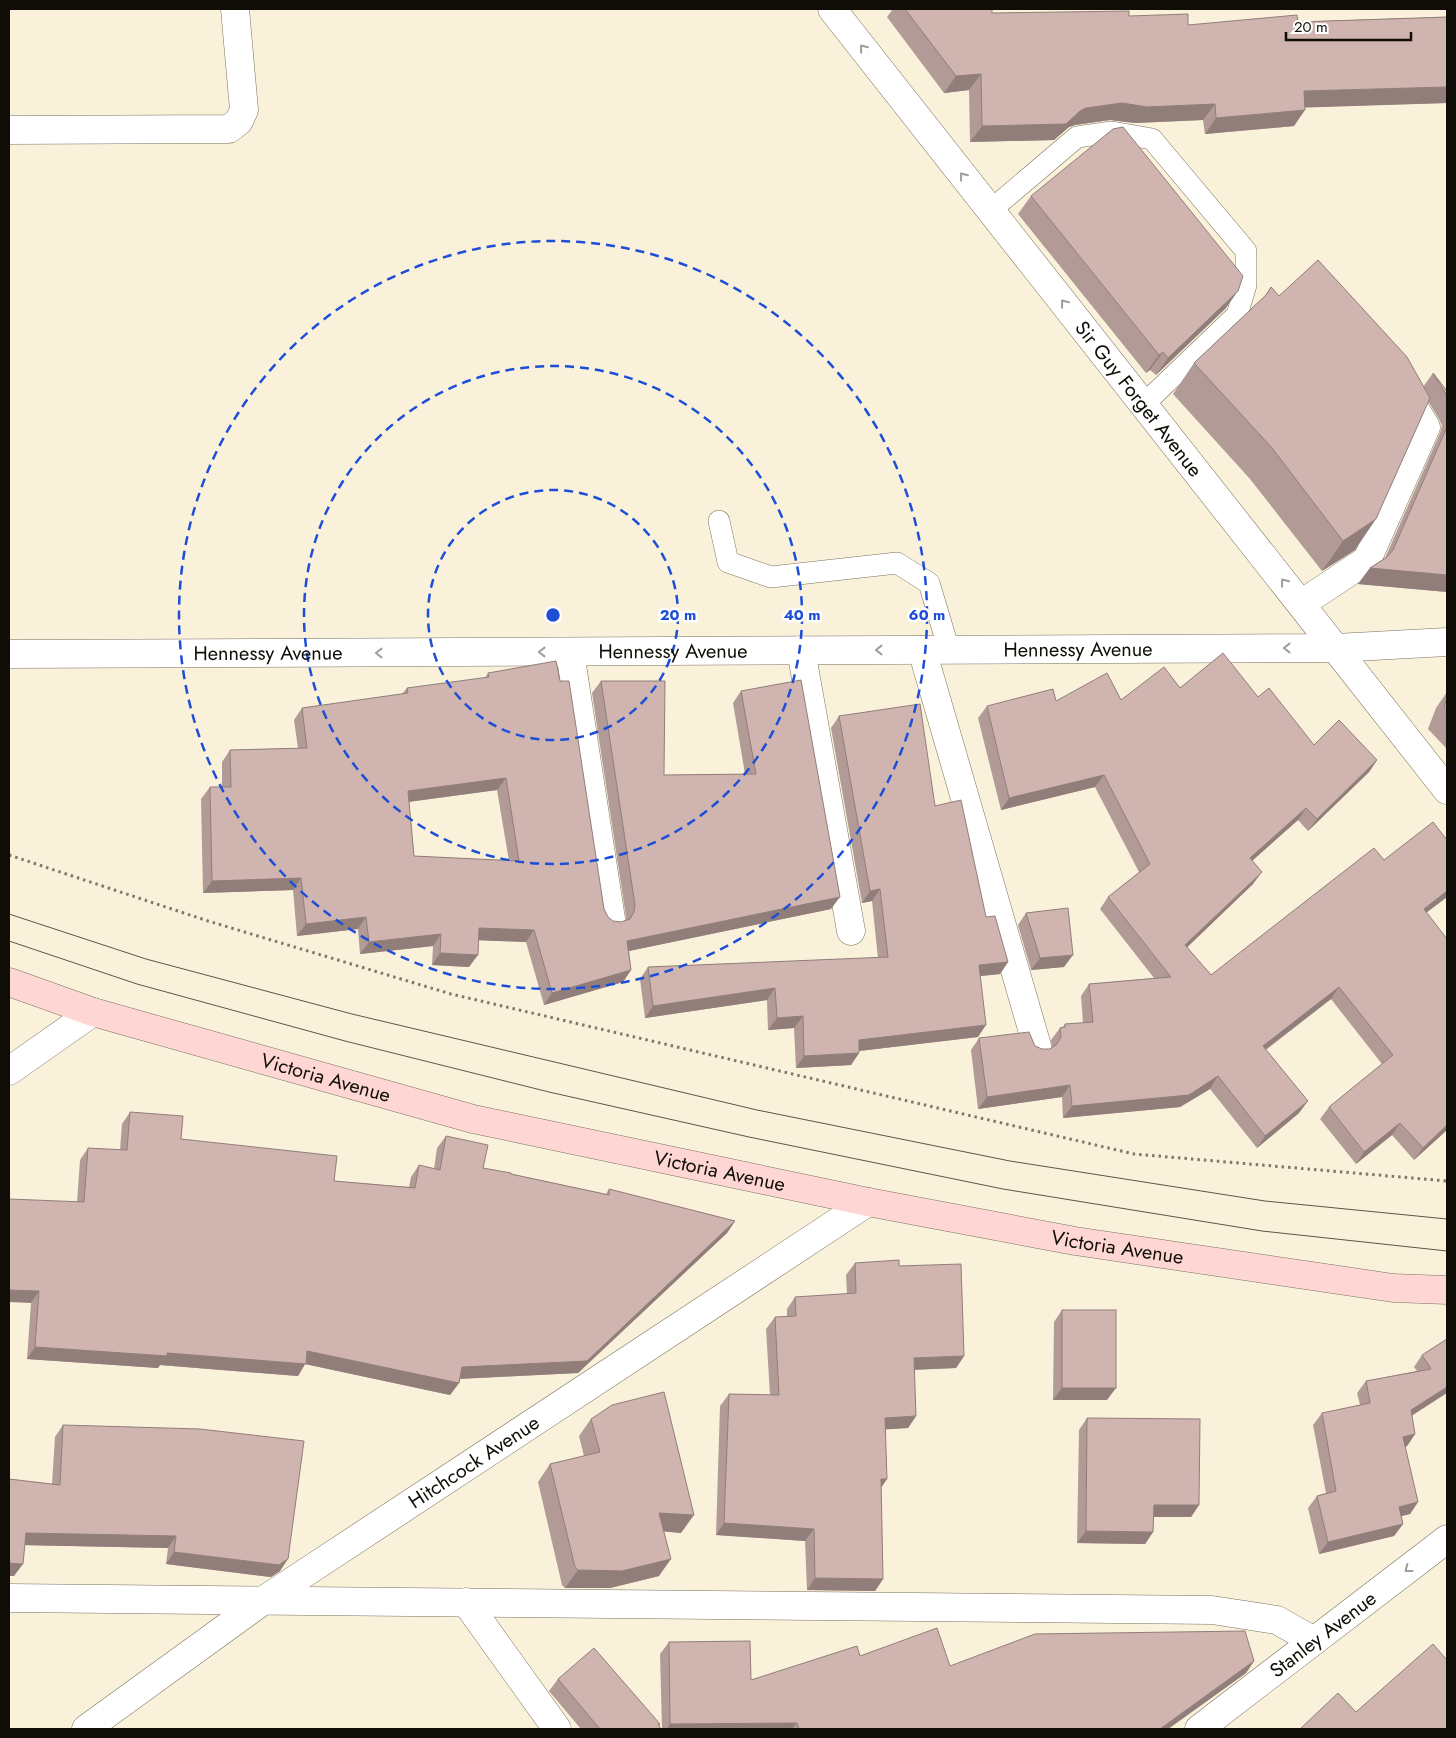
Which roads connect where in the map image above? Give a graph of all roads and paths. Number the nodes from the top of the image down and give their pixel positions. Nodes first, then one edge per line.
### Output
1 (235, 9) edge
2 (832, 9) edge
3 (9, 130) edge
4 (991, 210) junction
5 (1400, 384) edge
6 (1144, 404) junction
7 (719, 521) dead end
8 (1301, 604) junction
9 (1447, 642) edge
10 (1336, 648) junction
11 (801, 650) junction
12 (922, 650) junction
13 (949, 650) junction
14 (570, 652) junction
15 (9, 654) edge
16 (1447, 790) edge
17 (9, 855) edge
18 (611, 919) edge
19 (850, 930) dead end
20 (9, 982) edge
21 (93, 1012) junction
22 (1038, 1046) edge
23 (9, 1071) edge
24 (1447, 1181) edge
25 (868, 1202) junction
26 (1447, 1290) edge
27 (1447, 1540) edge
28 (9, 1598) edge
29 (264, 1600) junction
30 (466, 1602) junction
31 (1314, 1641) junction
32 (86, 1729) edge
33 (557, 1729) edge
34 (1199, 1729) edge

1 - 3 street
4 -> 2 street, Sir Guy Forget Avenue
6 -> 4 street, Sir Guy Forget Avenue
4 - 6 lane
5 - 8 street
8 -> 6 street, Sir Guy Forget Avenue
7 - 13 lane
8 - 10 street, Sir Guy Forget Avenue
9 - 10 street, Hennessy Avenue
10 -> 13 street, Hennessy Avenue
10 - 16 street, Sir Guy Forget Avenue
12 -> 11 street, Hennessy Avenue
11 - 14 street, Hennessy Avenue
11 - 19 street
12 - 13 street, Hennessy Avenue
12 - 22 street
14 -> 15 street, Hennessy Avenue
14 - 18 street
17 - 24 path
20 - 21 main road, Victoria Avenue
21 - 23 street
21 - 25 main road, Victoria Avenue
25 - 26 main road, Victoria Avenue
25 - 29 street, Hitchcock Avenue
27 -> 31 street, Stanley Avenue
28 - 29 street
29 - 30 street
29 - 32 street, Hitchcock Avenue
30 - 31 street
30 - 33 street
31 - 34 street, Stanley Avenue

